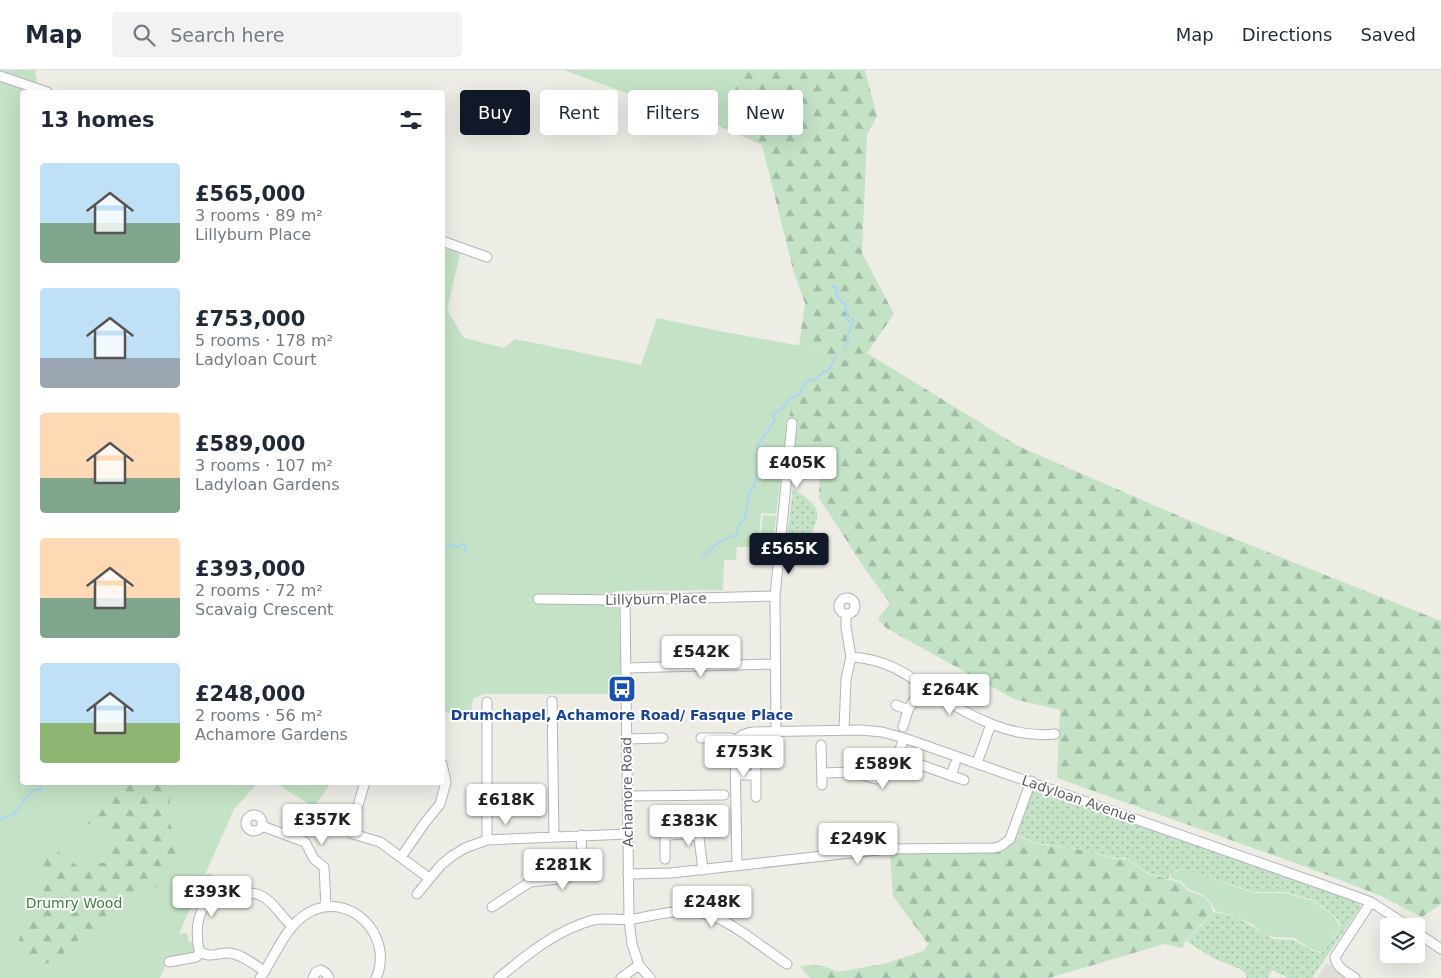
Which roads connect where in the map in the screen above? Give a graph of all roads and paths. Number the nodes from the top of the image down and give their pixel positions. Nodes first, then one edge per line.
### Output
1 (0, 76) edge
2 (41, 90) edge
3 (445, 242) edge
4 (487, 257) dead end
5 (792, 423) dead end
6 (775, 596) junction
7 (538, 599) dead end
8 (625, 600) junction
9 (846, 614) dead end
10 (851, 657) junction
11 (775, 664) junction
12 (626, 668) junction
13 (923, 685) junction
14 (552, 701) dead end
15 (487, 702) dead end
16 (896, 704) dead end
17 (908, 710) junction
18 (991, 724) junction
19 (903, 727) dead end
20 (844, 730) junction
21 (776, 731) junction
22 (1055, 734) dead end
23 (663, 738) dead end
24 (701, 738) dead end
25 (904, 738) junction
26 (627, 739) junction
27 (738, 739) junction
28 (821, 745) dead end
29 (898, 757) junction
30 (756, 760) dead end
31 (977, 763) junction
32 (955, 764) dead end
33 (822, 773) junction
34 (735, 775) junction
35 (756, 775) junction
36 (952, 776) junction
37 (445, 778) edge
38 (964, 780) dead end
39 (1030, 781) junction
40 (364, 785) edge
41 (822, 785) dead end
42 (627, 796) junction
43 (724, 796) dead end
44 (756, 797) dead end
45 (660, 818) dead end
46 (262, 826) dead end
47 (628, 834) junction
48 (581, 835) junction
49 (554, 836) junction
50 (664, 836) junction
51 (487, 840) junction
52 (401, 858) junction
53 (665, 859) dead end
54 (737, 866) junction
55 (703, 870) junction
56 (628, 874) junction
57 (429, 878) junction
58 (209, 880) dead end
59 (417, 894) dead end
60 (214, 896) junction
61 (1371, 902) junction
62 (326, 907) junction
63 (492, 907) dead end
64 (1396, 918) edge
65 (628, 920) junction
66 (292, 926) junction
67 (1425, 938) edge
68 (1441, 949) edge
69 (201, 952) junction
70 (169, 962) dead end
71 (787, 964) dead end
72 (639, 965) junction
73 (263, 975) edge
74 (313, 978) edge
75 (329, 978) edge
76 (376, 978) edge
77 (499, 978) edge
78 (621, 978) edge
79 (650, 978) edge
80 (1355, 978) edge

1 - 2 street
3 - 4 street
5 - 6 street
6 - 8 street, Lillyburn Place
6 - 11 street
7 - 8 street, Lillyburn Place
8 - 12 street, Achamore Road
9 - 10 street
10 - 13 street
10 - 20 street
11 - 12 street
11 - 21 street
12 - 26 street, Achamore Road
13 - 17 street
13 - 18 street
14 - 49 street
15 - 51 street
16 - 17 street
17 - 19 street
18 - 22 street
18 - 31 street
20 - 21 street, Ladyloan Avenue
20 - 25 street, Ladyloan Avenue
21 - 27 street, Ladyloan Avenue
23 - 26 street
24 - 27 street
25 - 29 street
25 - 31 street, Ladyloan Avenue
26 - 42 street, Achamore Road
27 - 34 street
28 - 33 street
29 - 33 street
29 - 36 street
30 - 35 street
31 - 39 street, Ladyloan Avenue
32 - 36 street
33 - 41 street
34 - 35 street
34 - 54 street
35 - 44 street
36 - 38 street
37 - 52 street
39 - 54 street
39 - 61 street, Ladyloan Avenue
40 - 52 street
42 - 43 street
42 - 47 street, Achamore Road
45 - 50 street
46 - 62 street
47 - 48 street
47 - 56 street, Achamore Road
48 - 49 street
48 - 63 street
49 - 51 street
50 - 53 street
50 - 55 street
51 - 57 street
52 - 57 street
54 - 55 street
55 - 56 street
56 - 65 street, Achamore Road
57 - 59 street
58 - 60 street
60 - 66 street
60 - 69 street
61 - 64 street, Ladyloan Avenue
61 - 80 street
62 - 66 street
62 - 76 street
65 - 71 street
65 - 72 street, Achamore Road
65 - 77 street
66 - 73 street
67 - 68 street
69 - 70 street
69 - 73 street
72 - 78 street
72 - 79 street, Achamore Road
74 - 75 street

